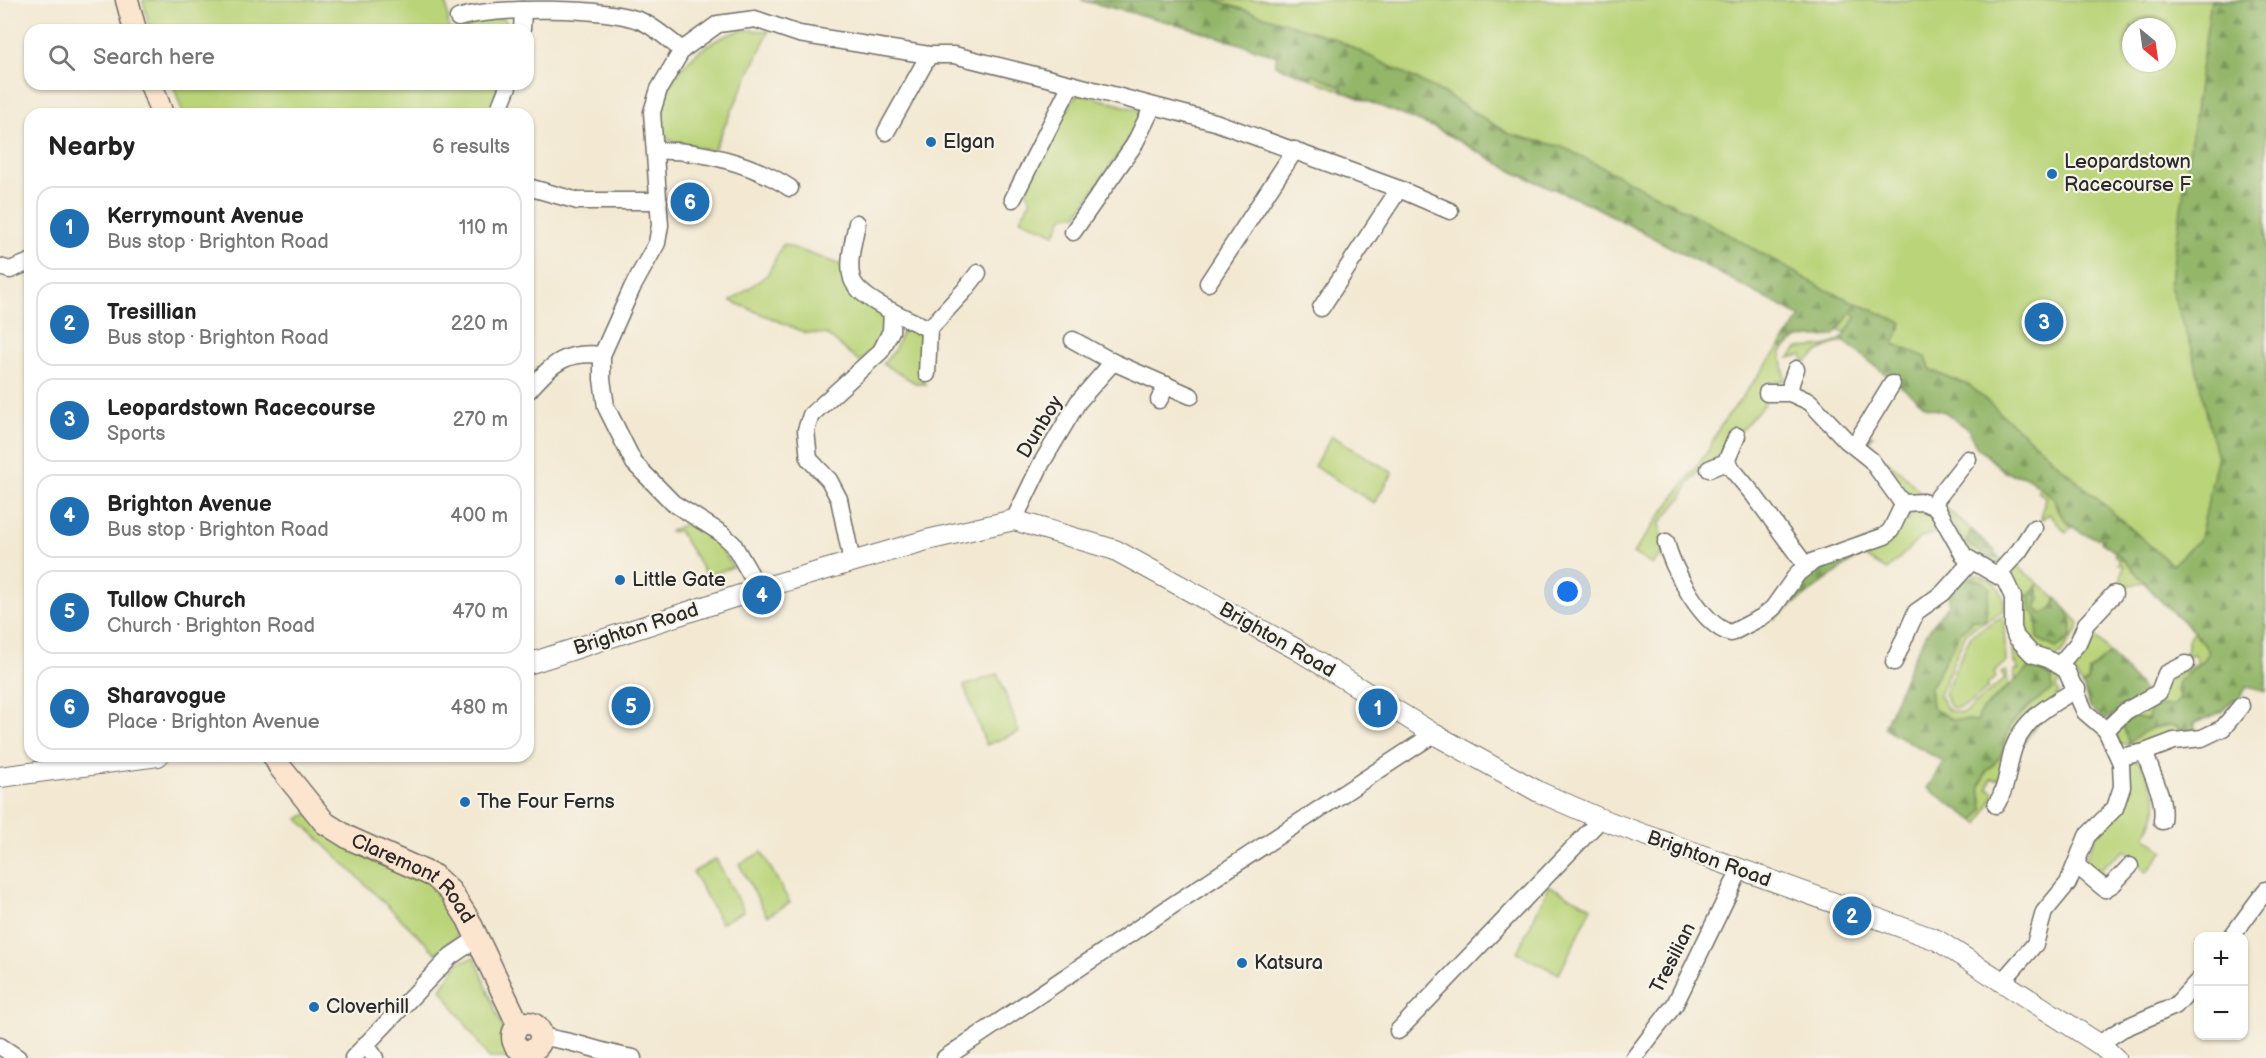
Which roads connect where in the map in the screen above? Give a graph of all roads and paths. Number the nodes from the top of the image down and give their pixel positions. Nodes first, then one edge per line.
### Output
1 (127, 0) edge
2 (523, 10) junction
3 (458, 18) dead end
4 (133, 24) edge
5 (522, 24) edge
6 (682, 50) junction
7 (929, 55) junction
8 (1071, 84) junction
9 (153, 90) edge
10 (507, 90) edge
11 (1153, 106) junction
12 (160, 108) edge
13 (499, 108) edge
14 (886, 132) dead end
15 (1295, 150) junction
16 (656, 151) junction
17 (790, 188) dead end
18 (534, 189) edge
19 (1399, 189) junction
20 (1013, 199) dead end
21 (659, 201) junction
22 (1450, 211) dead end
23 (857, 223) dead end
24 (1073, 232) dead end
25 (24, 264) edge
26 (0, 267) edge
27 (978, 273) dead end
28 (1208, 283) dead end
29 (1321, 308) dead end
30 (892, 310) junction
31 (929, 329) junction
32 (1073, 340) dead end
33 (602, 355) junction
34 (1113, 362) junction
35 (1796, 369) dead end
36 (927, 374) dead end
37 (1892, 384) dead end
38 (534, 385) edge
39 (1767, 393) dead end
40 (1790, 393) junction
41 (1191, 396) dead end
42 (1737, 436) dead end
43 (1854, 446) junction
44 (1968, 459) dead end
45 (1726, 462) junction
46 (1709, 469) dead end
47 (1904, 503) junction
48 (1932, 505) junction
49 (1014, 520) junction
50 (2034, 528) dead end
51 (1666, 542) dead end
52 (852, 562) junction
53 (1971, 562) junction
54 (1806, 566) junction
55 (1998, 574) junction
56 (759, 589) junction
57 (2114, 594) dead end
58 (534, 662) edge
59 (1894, 662) dead end
60 (2060, 664) junction
61 (2186, 664) dead end
62 (2077, 689) junction
63 (2241, 706) dead end
64 (2106, 730) junction
65 (1434, 734) junction
66 (2145, 752) junction
67 (2120, 757) junction
68 (113, 762) edge
69 (277, 762) edge
70 (0, 777) edge
71 (1996, 805) dead end
72 (1601, 819) junction
73 (2162, 821) dead end
74 (2076, 865) junction
75 (2130, 866) dead end
76 (1740, 870) junction
77 (2266, 890) edge
78 (2261, 908) edge
79 (2236, 932) edge
80 (478, 938) junction
81 (2001, 982) junction
82 (2194, 986) edge
83 (1398, 1030) dead end
84 (2099, 1044) junction
85 (0, 1046) edge
86 (532, 1049) edge
87 (370, 1051) edge
88 (18, 1058) edge
89 (353, 1058) edge
90 (633, 1058) edge
91 (945, 1058) edge
92 (1634, 1058) edge
93 (2115, 1058) edge

1 - 4 main road
2 - 3 street
2 - 5 street
2 - 6 street
6 - 7 street
6 - 16 street
7 - 8 street
7 - 14 street
8 - 11 street
8 - 20 street
9 - 12 main road
10 - 13 street
11 - 15 street
11 - 24 street
15 - 19 street
15 - 28 street
16 - 17 street
16 - 21 street
18 - 21 street
19 - 22 street
19 - 29 street
21 - 33 street
23 - 30 street
25 - 26 street
27 - 31 street
30 - 31 street
30 - 52 street
31 - 36 street
32 - 34 street
33 - 38 street
33 - 56 street
34 - 41 street
34 - 49 street, Dunboy
35 - 40 street
37 - 43 street
39 - 40 street
40 - 43 street
42 - 45 street
43 - 47 street
44 - 48 street
45 - 46 street
45 - 54 street
47 - 48 street
47 - 54 street
48 - 53 street
49 - 52 street, Brighton Road
49 - 65 street, Brighton Road
50 - 55 street
51 - 54 street
52 - 56 street, Brighton Road
53 - 55 street
53 - 59 street
55 - 60 street
56 - 58 street, Brighton Road
57 - 60 street
60 - 62 street
61 - 64 street
62 - 64 street
62 - 71 street
63 - 66 street
64 - 67 street
65 - 72 street, Brighton Road
65 - 91 street
66 - 67 street
66 - 73 street
67 - 74 street
68 - 70 street
69 - 80 main road, Claremont Road
72 - 76 street, Brighton Road
72 - 83 street
74 - 75 street
74 - 81 street
76 - 81 street, Brighton Road
76 - 92 street, Tresilian
77 - 78 street
78 - 79 street
80 - 86 main road, Claremont Road
80 - 87 street
81 - 84 street, Brighton Road
82 - 84 street
84 - 93 street, Brighton Road
85 - 88 street
86 - 90 street
87 - 89 street

